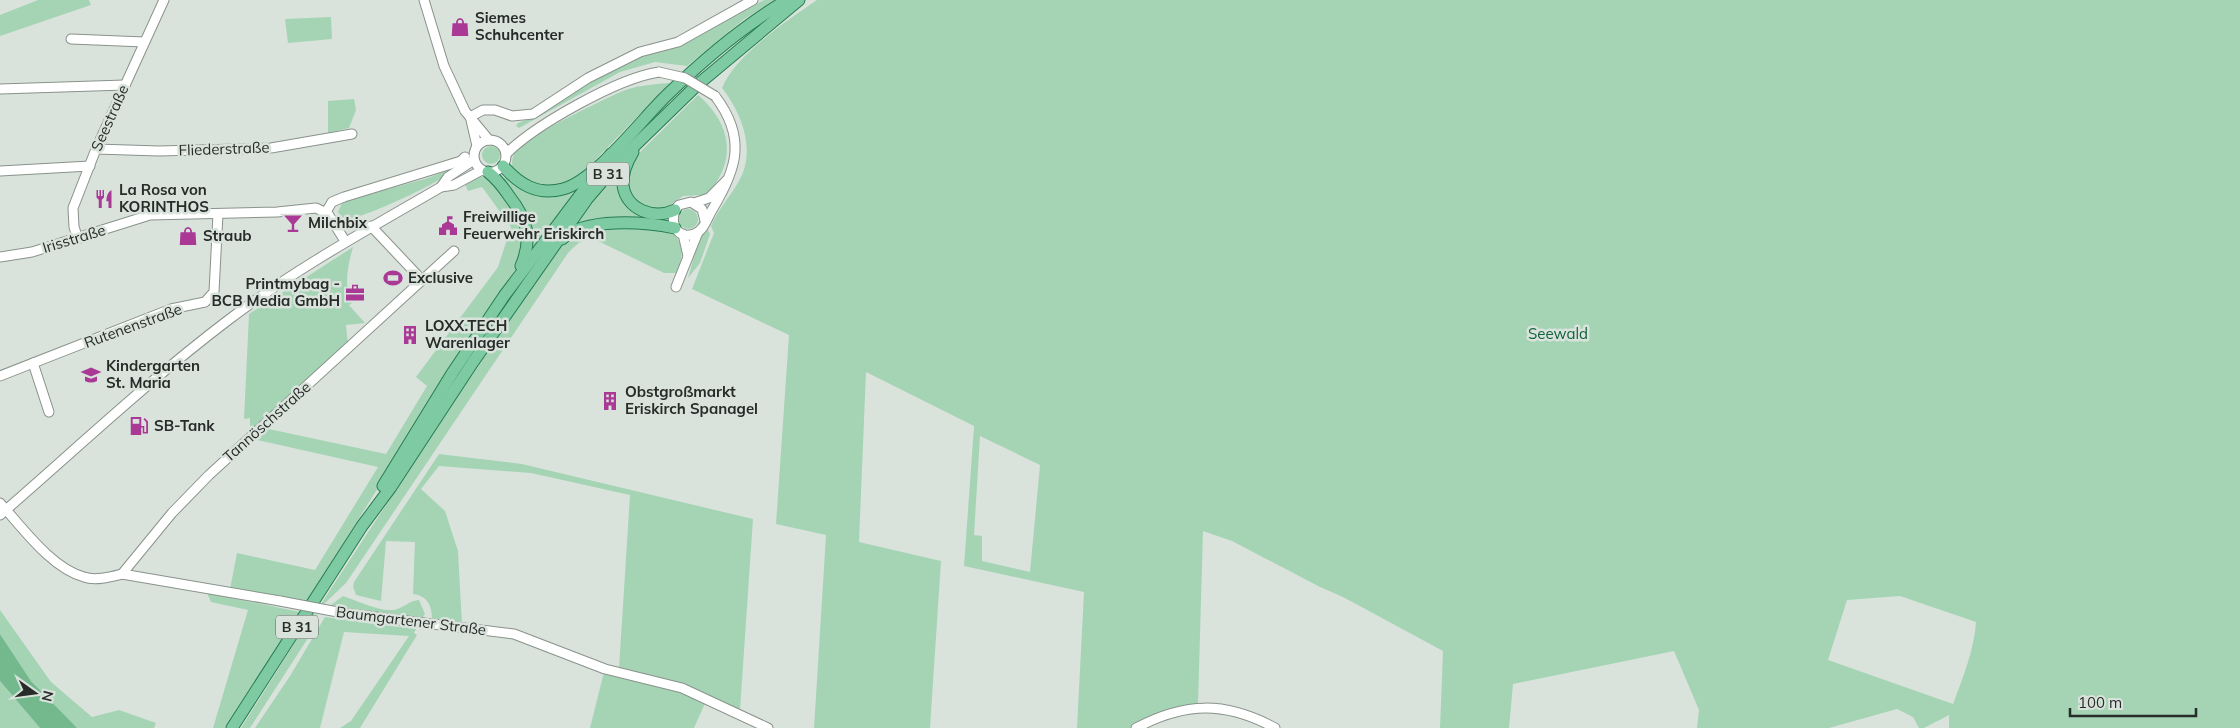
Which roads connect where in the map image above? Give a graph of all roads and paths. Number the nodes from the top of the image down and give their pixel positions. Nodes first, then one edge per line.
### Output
1 (164, 0) edge
2 (424, 0) edge
3 (753, 0) edge
4 (786, 0) edge
5 (799, 0) edge
6 (71, 39) dead end
7 (144, 42) junction
8 (125, 85) junction
9 (0, 89) edge
10 (470, 117) junction
11 (658, 124) junction
12 (352, 134) dead end
13 (489, 140) junction
14 (520, 140) junction
15 (502, 145) junction
16 (477, 146) junction
17 (96, 150) junction
18 (611, 154) junction
19 (465, 157) dead end
20 (474, 160) junction
21 (505, 160) junction
22 (90, 166) junction
23 (0, 171) edge
24 (485, 171) junction
25 (730, 176) junction
26 (441, 187) junction
27 (694, 203) junction
28 (675, 210) junction
29 (326, 212) junction
30 (218, 214) junction
31 (705, 221) junction
32 (371, 226) junction
33 (679, 231) junction
34 (698, 232) junction
35 (78, 239) junction
36 (345, 241) junction
37 (454, 250) dead end
38 (688, 256) junction
39 (0, 257) edge
40 (542, 263) junction
41 (421, 279) junction
42 (676, 288) dead end
43 (504, 296) junction
44 (33, 364) junction
45 (0, 376) edge
46 (49, 412) dead end
47 (2, 509) edge
48 (362, 526) junction
49 (122, 574) junction
50 (232, 728) edge
51 (768, 728) edge
52 (1136, 728) edge
53 (1275, 728) edge

1 - 7 street, Seestraße
2 - 10 street
3 - 10 street
4 - 18 main road, B 31
5 - 11 main road, B 31
6 - 7 street
7 - 8 street, Seestraße
8 - 9 street
8 - 17 street, Seestraße
10 - 13 street
10 - 16 street
11 - 28 main road
11 - 40 main road, B 31
12 - 17 street, Fliederstraße
13 - 15 street
13 - 16 street
14 - 15 street
14 - 21 street
14 - 25 street, bridge
15 - 21 street
16 - 20 street
17 - 22 street, Seestraße
18 - 21 main road
18 - 43 main road, B 31
19 - 29 street
20 - 24 street
20 - 26 street
21 - 24 street
22 - 23 street
22 - 35 street, Seestraße
24 - 26 street
24 - 43 main road
25 - 27 street
25 - 31 street
26 - 32 street
27 - 28 street
27 - 31 street
28 - 33 street
29 - 30 street, Irisstraße
29 - 36 street
30 - 35 street, Irisstraße
30 - 44 street, Rutenenstraße
31 - 34 street
32 - 36 street
32 - 41 street
33 - 34 street
33 - 38 street
33 - 40 main road
34 - 38 street
35 - 39 street, Irisstraße
36 - 47 street
37 - 41 street, Tannöschstraße
38 - 42 street
40 - 48 main road, B 31
41 - 49 street, Tannöschstraße
43 - 48 main road, B 31
44 - 45 street, Rutenenstraße
44 - 46 street
47 - 49 street, Baumgartener Straße
48 - 50 main road, B 31
49 - 51 street, Baumgartener Straße, bridge
52 - 53 street

